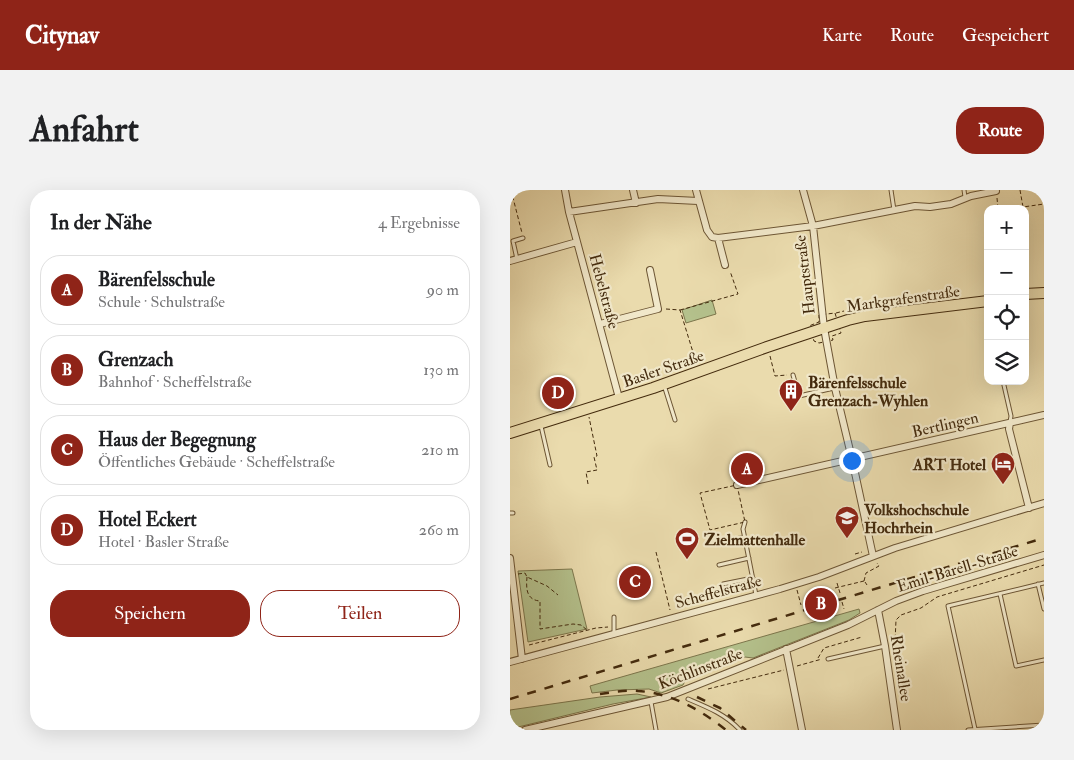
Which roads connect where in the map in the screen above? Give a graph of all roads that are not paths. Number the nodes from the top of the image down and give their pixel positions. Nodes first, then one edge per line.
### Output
1 (566, 190) edge
2 (634, 190) edge
3 (696, 190) edge
4 (803, 190) edge
5 (891, 190) edge
6 (964, 190) edge
7 (996, 194) road end
8 (965, 198) junction
9 (698, 201) junction
10 (636, 202) junction
11 (894, 210) junction
12 (569, 212) junction
13 (812, 226) junction
14 (523, 238) road end
15 (718, 238) junction
16 (577, 242) junction
17 (513, 260) edge
18 (725, 265) road end
19 (650, 270) dead end
20 (1044, 293) edge
21 (1029, 294) edge
22 (984, 304) edge
23 (600, 324) junction
24 (824, 328) junction
25 (793, 374) road end
26 (664, 384) junction
27 (1004, 385) edge
28 (835, 388) junction
29 (619, 398) junction
30 (1044, 415) edge
31 (675, 420) dead end
32 (540, 423) junction
33 (1010, 423) junction
34 (510, 432) edge
35 (852, 459) junction
36 (550, 465) dead end
37 (736, 485) road end
38 (1044, 503) edge
39 (1029, 508) junction
40 (745, 522) road end
41 (745, 537) junction
42 (714, 544) dead end
43 (1044, 555) edge
44 (872, 556) junction
45 (510, 558) edge
46 (749, 558) junction
47 (719, 565) dead end
48 (753, 578) junction
49 (1044, 583) edge
50 (723, 584) dead end
51 (1038, 584) junction
52 (1000, 594) junction
53 (757, 596) junction
54 (1044, 609) edge
55 (878, 610) junction
56 (614, 617) dead end
57 (614, 632) junction
58 (885, 646) junction
59 (786, 649) junction
60 (522, 659) junction
61 (828, 659) dead end
62 (1044, 660) edge
63 (510, 662) edge
64 (688, 699) dead end
65 (650, 701) junction
66 (1044, 725) edge
67 (975, 729) edge
68 (525, 730) edge
69 (656, 730) edge
70 (740, 730) edge
71 (802, 730) edge
72 (897, 730) edge
73 (968, 730) edge

1 - 12 street, Hebelstraße
2 - 10 street
3 - 9 street
4 - 13 street, Hauptstraße
5 - 11 lane
6 - 8 lane
7 - 8 street
8 - 11 street
9 - 10 street
9 - 15 street
10 - 12 street
11 - 13 street
12 - 16 street, Hebelstraße
13 - 15 street
13 - 24 street, Hauptstraße
14 - 17 lane
15 - 18 street
16 - 17 street
16 - 23 street, Hebelstraße
19 - 23 street
20 - 21 main road
22 - 24 main road, Markgrafenstraße
23 - 29 street, Hebelstraße
24 - 26 main road, Basler Straße
24 - 28 street, Hauptstraße
25 - 28 lane
26 - 29 main road, Basler Straße
26 - 31 lane
27 - 33 lane
28 - 35 street, Hauptstraße
29 - 32 main road, Basler Straße
30 - 33 street, Bertlingen
32 - 34 main road, Basler Straße
32 - 36 lane
33 - 35 street, Bertlingen
33 - 39 street
35 - 37 street, Bertlingen
35 - 44 street, Hauptstraße
38 - 39 street, Scheffelstraße
39 - 44 street, Scheffelstraße
40 - 41 lane
41 - 42 lane
41 - 46 lane
43 - 55 street, Emil-Barell-Straße
44 - 53 street, Scheffelstraße
45 - 60 street
46 - 47 lane
46 - 48 lane
48 - 50 lane
48 - 53 lane
49 - 51 lane
51 - 52 lane
51 - 54 lane
52 - 62 lane
52 - 67 lane
53 - 57 street, Scheffelstraße
55 - 58 street, Rheinallee
55 - 59 street, Köchlinstraße
56 - 57 lane
57 - 60 street, Scheffelstraße
58 - 61 lane, Rheinallee
58 - 72 street, Rheinallee
59 - 65 street, Köchlinstraße
59 - 71 street
60 - 63 street, Scheffelstraße
64 - 70 lane
65 - 68 street, Köchlinstraße
65 - 69 lane
66 - 67 lane
67 - 73 lane

